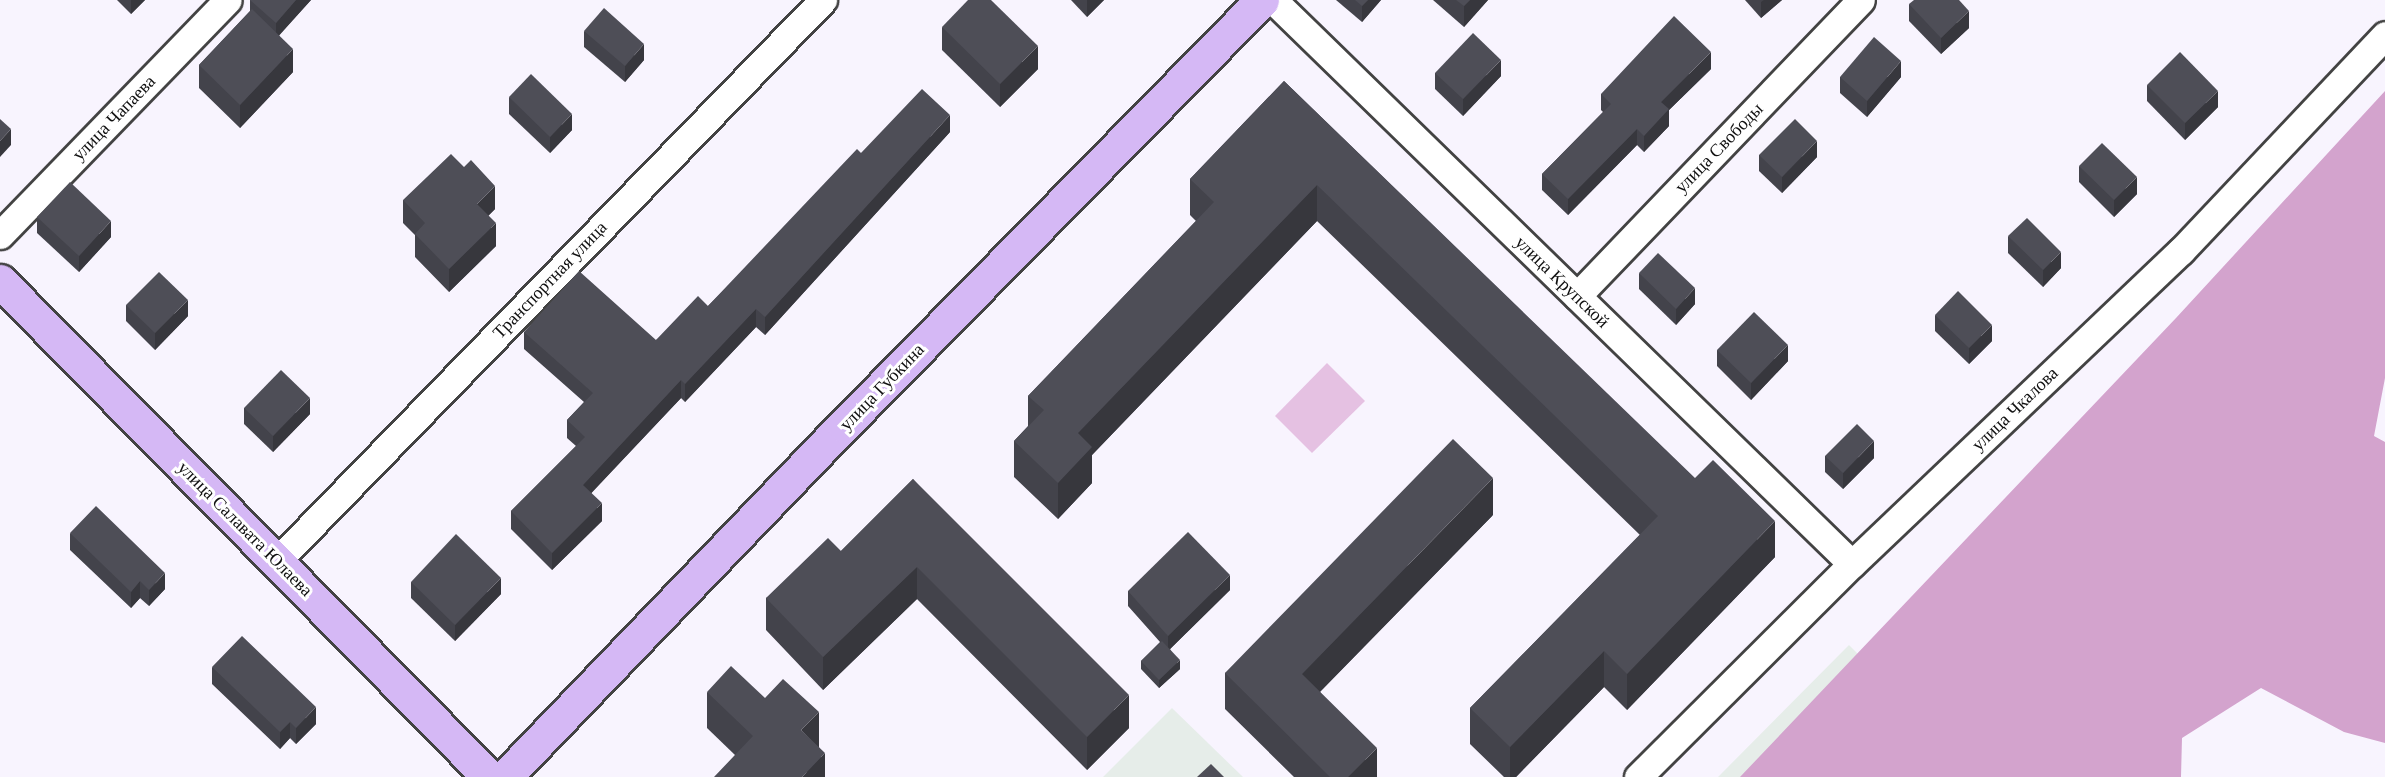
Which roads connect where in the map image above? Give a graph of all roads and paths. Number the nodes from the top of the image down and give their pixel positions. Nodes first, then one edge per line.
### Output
1 (228, 0) edge
2 (823, 0) edge
3 (1262, 0) edge
4 (1273, 0) edge
5 (1861, 0) edge
6 (2385, 35) edge
7 (0, 235) edge
8 (0, 281) edge
9 (1577, 296) junction
10 (277, 561) junction
11 (1852, 564) junction
12 (489, 777) edge
13 (504, 777) edge
14 (1638, 777) edge

1 - 7 street, улица Чапаева
2 - 10 street, Транспортная улица
3 - 13 main road, улица Губкина
4 - 9 street, улица Крупской
5 - 9 street, улица Свободы
6 - 11 street, улица Чкалова
8 - 10 main road, улица Салавата Юлаева
9 - 11 street, улица Крупской
10 - 12 main road, улица Салавата Юлаева
11 - 14 street, улица Чкалова

